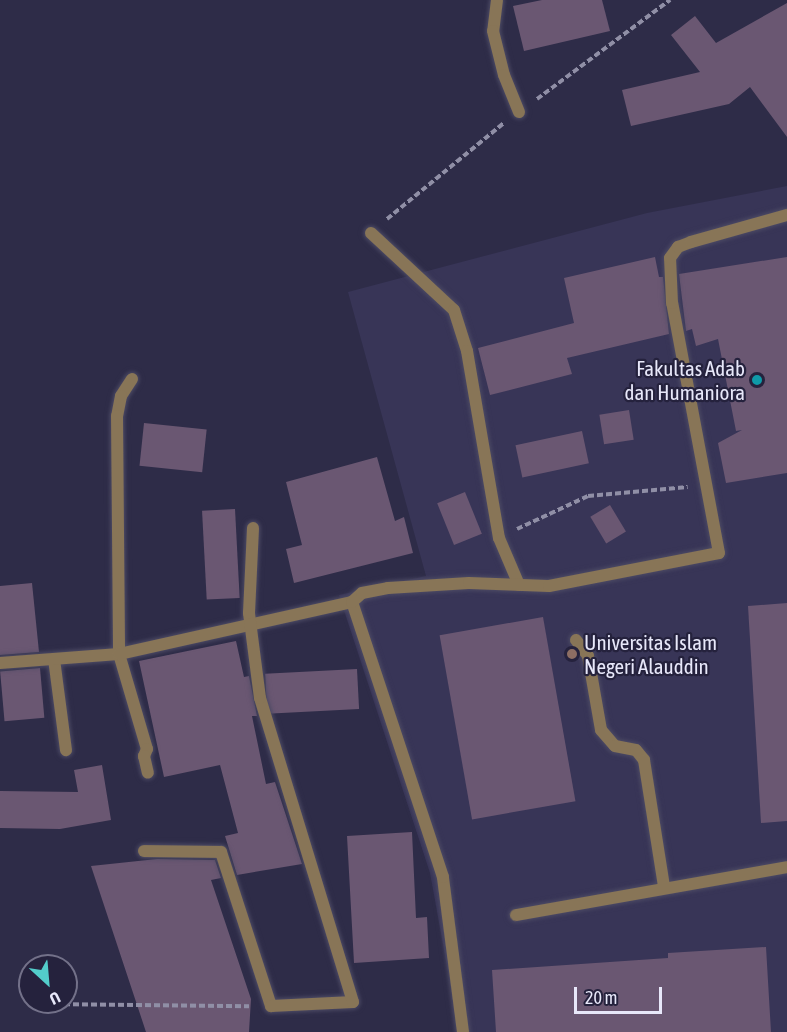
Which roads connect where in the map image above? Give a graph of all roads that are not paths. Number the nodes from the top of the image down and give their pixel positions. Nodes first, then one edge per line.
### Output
1 (496, 0) edge
2 (519, 112) dead end
3 (787, 215) edge
4 (371, 233) dead end
5 (132, 379) dead end
6 (253, 528) dead end
7 (519, 585) junction
8 (352, 602) junction
9 (251, 627) junction
10 (576, 640) dead end
11 (119, 654) junction
12 (54, 659) junction
13 (0, 663) edge
14 (66, 750) dead end
15 (148, 773) dead end
16 (144, 851) dead end
17 (787, 867) edge
18 (664, 886) junction
19 (516, 915) dead end
20 (463, 1032) edge

1 - 2 street
3 - 7 street
4 - 7 street
5 - 11 street
6 - 9 street
7 - 8 street
8 - 9 street
8 - 20 street
9 - 11 street
9 - 16 street
10 - 18 street
11 - 12 street
11 - 15 street
12 - 13 street
12 - 14 street
17 - 18 street
18 - 19 street

